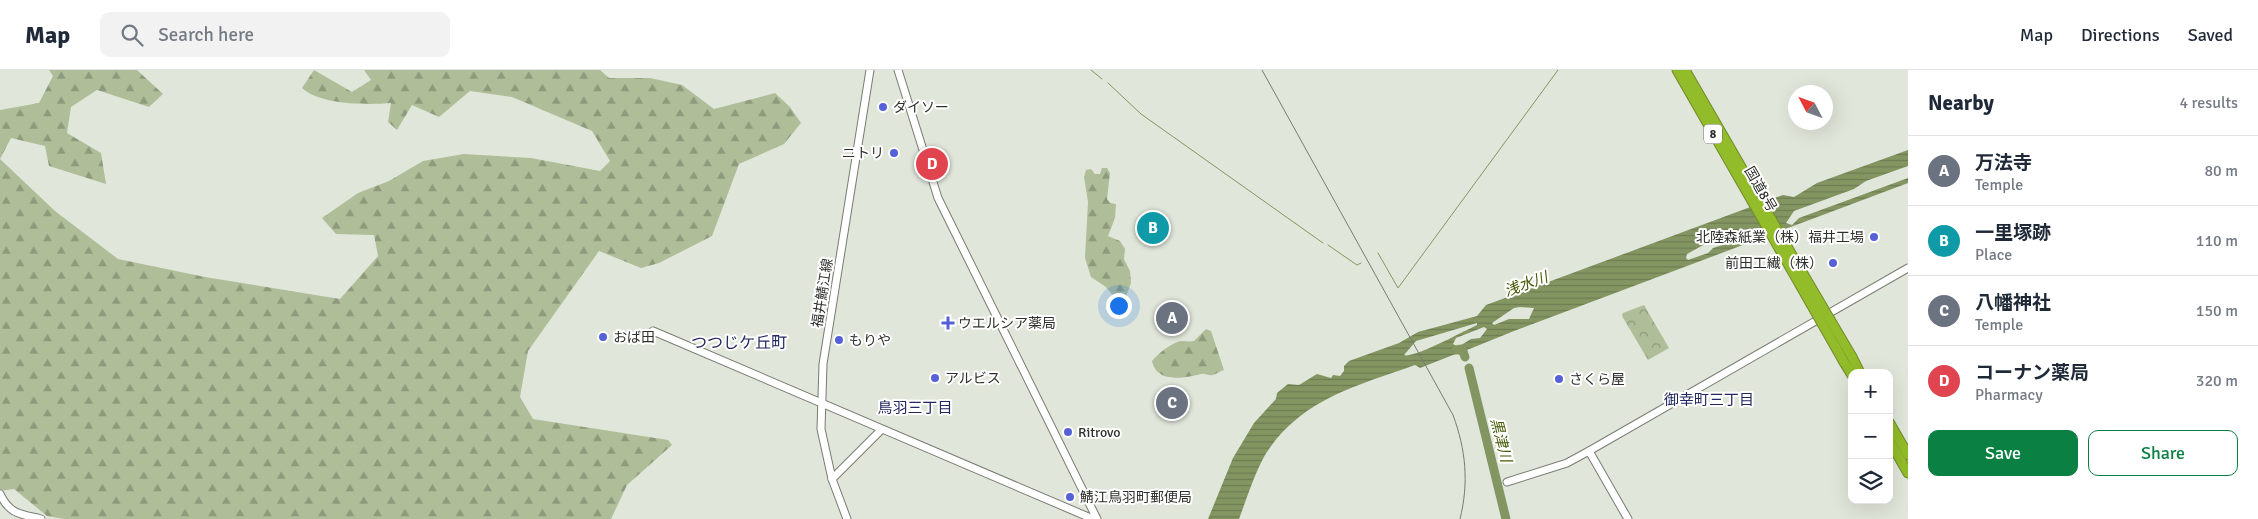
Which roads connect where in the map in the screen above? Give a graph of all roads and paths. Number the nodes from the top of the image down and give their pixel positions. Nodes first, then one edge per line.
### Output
1 (870, 70) edge
2 (898, 70) edge
3 (1677, 70) edge
4 (1685, 70) edge
5 (1754, 196) junction
6 (1908, 268) edge
7 (653, 331) dead end
8 (1848, 360) junction
9 (1851, 369) edge
10 (1856, 369) edge
11 (822, 405) junction
12 (1893, 429) edge
13 (880, 430) junction
14 (1893, 447) edge
15 (1589, 451) junction
16 (1908, 454) edge
17 (1908, 473) edge
18 (832, 479) junction
19 (1507, 482) dead end
20 (0, 494) edge
21 (41, 519) edge
22 (847, 519) edge
23 (1093, 519) edge
24 (1097, 519) edge
25 (1628, 519) edge

1 - 11 street, 福井鯖江線
2 - 24 street
3 - 5 highway, 国道8号 / 8
4 - 5 highway, 国道8号 / 8
5 - 8 highway, 国道8号 / 8, bridge
6 - 15 street
7 - 11 street
8 - 9 highway, 国道8号 / 8
8 - 10 highway, 国道8号 / 8
11 - 13 street
11 - 18 street, 福井鯖江線
12 - 16 highway
13 - 18 street
13 - 23 street
14 - 17 highway
15 - 19 street
15 - 25 street
18 - 22 street, 福井鯖江線
20 - 21 street

